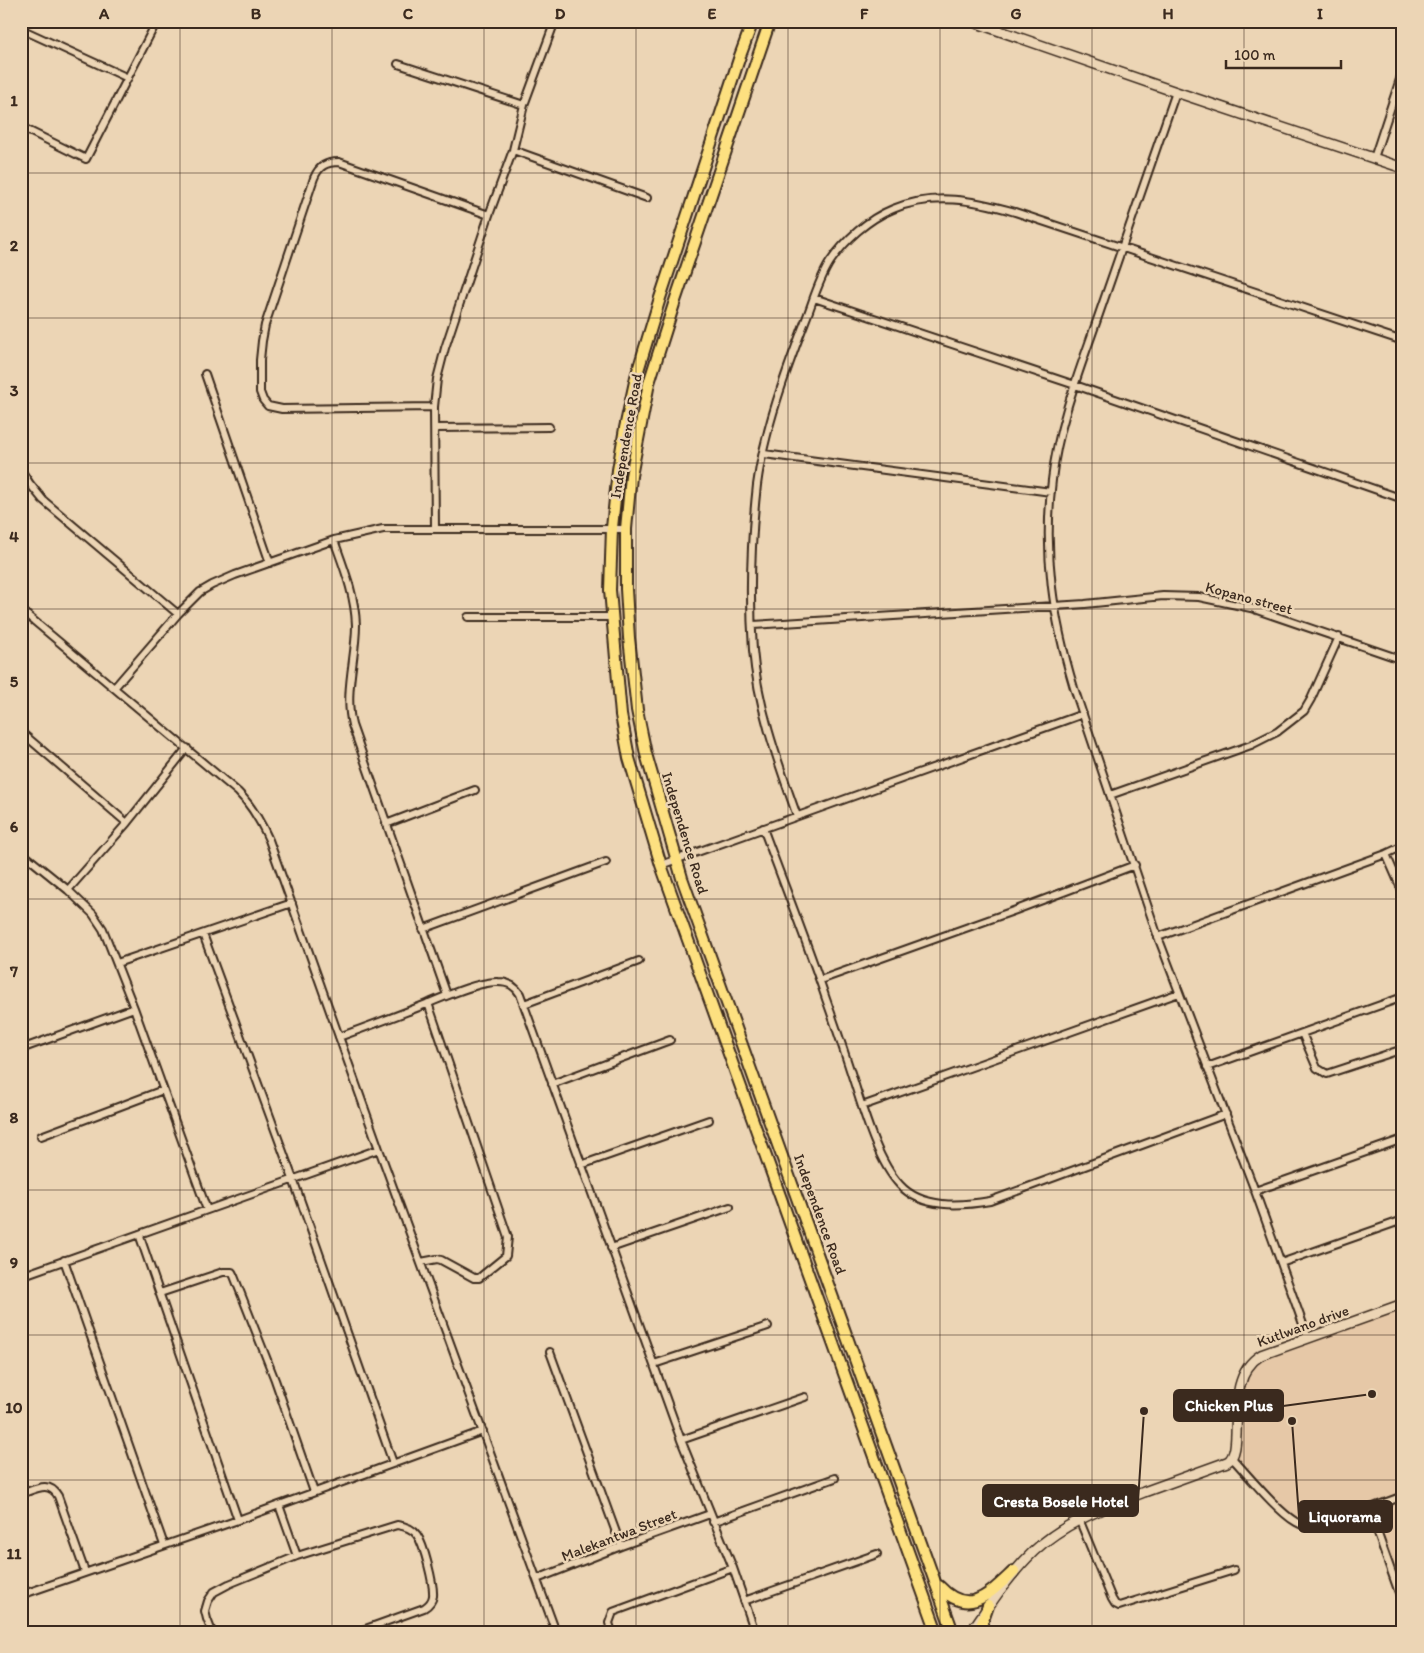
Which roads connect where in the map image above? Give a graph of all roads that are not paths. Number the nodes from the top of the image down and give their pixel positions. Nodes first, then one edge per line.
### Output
1 (157, 21) edge
2 (554, 21) edge
3 (753, 21) edge
4 (770, 21) edge
5 (971, 21) edge
6 (21, 29) edge
7 (398, 64) dead end
8 (1403, 70) edge
9 (128, 78) junction
10 (1176, 92) junction
11 (524, 105) junction
12 (21, 126) edge
13 (513, 150) junction
14 (1374, 158) junction
15 (1403, 168) edge
16 (647, 198) dead end
17 (489, 214) junction
18 (1122, 247) junction
19 (814, 298) junction
20 (1403, 341) edge
21 (205, 374) dead end
22 (1075, 385) junction
23 (434, 407) junction
24 (549, 427) dead end
25 (435, 428) junction
26 (764, 454) junction
27 (21, 470) edge
28 (1050, 492) junction
29 (1403, 498) edge
30 (435, 528) junction
31 (612, 528) junction
32 (626, 529) junction
33 (334, 540) junction
34 (270, 563) junction
35 (1053, 604) junction
36 (21, 610) edge
37 (178, 614) junction
38 (468, 617) dead end
39 (612, 617) junction
40 (753, 625) junction
41 (1339, 637) junction
42 (1403, 660) edge
43 (115, 688) junction
44 (1082, 714) junction
45 (21, 732) edge
46 (187, 748) junction
47 (475, 790) dead end
48 (1110, 795) junction
49 (797, 816) junction
50 (127, 823) junction
51 (386, 824) junction
52 (763, 828) junction
53 (1403, 846) edge
54 (21, 852) edge
55 (1386, 854) junction
56 (30, 859) junction
57 (676, 859) junction
58 (606, 862) dead end
59 (661, 865) junction
60 (1135, 865) junction
61 (21, 869) edge
62 (68, 890) junction
63 (1403, 894) edge
64 (292, 903) junction
65 (423, 929) junction
66 (203, 934) junction
67 (1158, 938) junction
68 (639, 961) dead end
69 (117, 963) junction
70 (820, 980) junction
71 (1180, 994) junction
72 (447, 995) junction
73 (1403, 997) edge
74 (428, 1003) junction
75 (524, 1004) junction
76 (134, 1008) junction
77 (1302, 1033) junction
78 (339, 1037) junction
79 (670, 1040) dead end
80 (21, 1049) edge
81 (1403, 1049) edge
82 (1207, 1066) junction
83 (552, 1084) junction
84 (163, 1090) junction
85 (862, 1106) junction
86 (1226, 1114) junction
87 (709, 1120) dead end
88 (40, 1136) dead end
89 (1403, 1139) edge
90 (379, 1149) junction
91 (581, 1165) junction
92 (292, 1180) junction
93 (1255, 1192) junction
94 (730, 1207) dead end
95 (207, 1210) junction
96 (1403, 1220) edge
97 (139, 1234) junction
98 (612, 1248) junction
99 (64, 1260) junction
100 (421, 1262) junction
101 (1281, 1263) junction
102 (21, 1276) edge
103 (160, 1293) junction
104 (1403, 1304) edge
105 (768, 1326) dead end
106 (1308, 1338) junction
107 (550, 1352) dead end
108 (654, 1364) junction
109 (805, 1398) dead end
110 (483, 1430) junction
111 (681, 1440) junction
112 (1232, 1458) junction
113 (393, 1463) junction
114 (835, 1478) dead end
115 (314, 1492) junction
116 (21, 1494) edge
117 (1403, 1496) edge
118 (279, 1505) junction
119 (1369, 1508) junction
120 (710, 1514) junction
121 (1080, 1519) junction
122 (238, 1520) junction
123 (713, 1522) junction
124 (164, 1545) junction
125 (620, 1546) junction
126 (877, 1554) dead end
127 (297, 1556) junction
128 (732, 1568) junction
129 (1234, 1570) dead end
130 (1014, 1571) junction
131 (85, 1572) junction
132 (537, 1580) junction
133 (936, 1583) junction
134 (21, 1595) edge
135 (744, 1601) junction
136 (1403, 1604) edge
137 (988, 1606) junction
138 (931, 1614) junction
139 (212, 1632) edge
140 (357, 1632) edge
141 (556, 1632) edge
142 (612, 1632) edge
143 (755, 1632) edge
144 (931, 1632) edge
145 (937, 1632) edge
146 (953, 1632) edge
147 (971, 1632) edge
148 (979, 1632) edge

1 - 9 street
2 - 11 street
3 - 31 main road, Independence Road
4 - 32 main road, Independence Road
5 - 10 street
6 - 9 street
7 - 11 street
8 - 14 street
9 - 12 street
10 - 14 street
10 - 18 street
11 - 13 street
13 - 16 street
13 - 17 street
14 - 15 street
17 - 23 street
17 - 23 street
18 - 19 street
18 - 20 street
18 - 22 street
19 - 22 street
19 - 26 street
21 - 34 street
22 - 28 street
22 - 29 street
23 - 25 street
24 - 25 street
25 - 30 street
26 - 28 street
26 - 40 street
27 - 37 street
28 - 35 street
30 - 31 street
30 - 33 street
31 - 32 street
31 - 39 main road, Independence Road
32 - 57 main road, Independence Road
33 - 34 street
33 - 51 street
34 - 37 street
35 - 40 street, Kopano street
35 - 41 street, Kopano street
35 - 44 street
36 - 43 street
37 - 43 street
38 - 39 street
39 - 59 main road, Independence Road
40 - 49 street
41 - 42 street, Kopano street
41 - 48 street
43 - 46 street
44 - 48 street
44 - 49 street
45 - 50 street
46 - 50 street
46 - 64 street
47 - 51 street
48 - 60 street
49 - 52 street
50 - 62 street
51 - 65 street
52 - 57 street
52 - 70 street
53 - 55 street
54 - 56 street
55 - 63 street
55 - 67 street
56 - 61 street
56 - 62 street
57 - 59 street
57 - 133 main road, Independence Road
58 - 65 street
59 - 138 main road, Independence Road
60 - 67 street
60 - 70 street
62 - 69 street
64 - 66 street
64 - 78 street
65 - 72 street
66 - 69 street
66 - 92 street
67 - 71 street
68 - 75 street
69 - 76 street
70 - 85 street
71 - 82 street
71 - 85 street
72 - 74 street
72 - 75 street
73 - 77 street
74 - 78 street
74 - 100 street
75 - 83 street
76 - 80 street
76 - 84 street
77 - 81 street
77 - 82 street
78 - 90 street
79 - 83 street
82 - 86 street
83 - 91 street
84 - 88 street
84 - 95 street
85 - 86 street
86 - 93 street
87 - 91 street
89 - 93 street
90 - 92 street
90 - 100 street
91 - 98 street
92 - 95 street
92 - 113 street
93 - 101 street
94 - 98 street
95 - 97 street
96 - 101 street
97 - 99 street
97 - 103 street
98 - 108 street
99 - 102 street
99 - 124 street
100 - 110 street
101 - 106 street
103 - 115 street
103 - 122 street
104 - 106 street, Kutlwano drive
105 - 108 street
106 - 112 street, Kutlwano drive
107 - 125 street
108 - 111 street
109 - 111 street
110 - 113 street
110 - 132 street
111 - 120 street
112 - 119 street
112 - 121 street
113 - 115 street
114 - 123 street
115 - 118 street
116 - 131 street
117 - 119 street
118 - 122 street
118 - 127 street
119 - 136 street
120 - 123 street
120 - 125 street, Malekantwa Street
121 - 129 street
121 - 130 street
122 - 124 street
123 - 128 street
124 - 131 street
125 - 132 street, Malekantwa Street
126 - 135 street
127 - 139 street
127 - 140 street
128 - 135 street
128 - 142 street
130 - 133 main road
130 - 137 street
131 - 134 street
132 - 141 street
133 - 146 main road, Independence Road
135 - 143 street
137 - 147 street
137 - 148 main road
138 - 144 main road
138 - 145 main road, Independence Road

